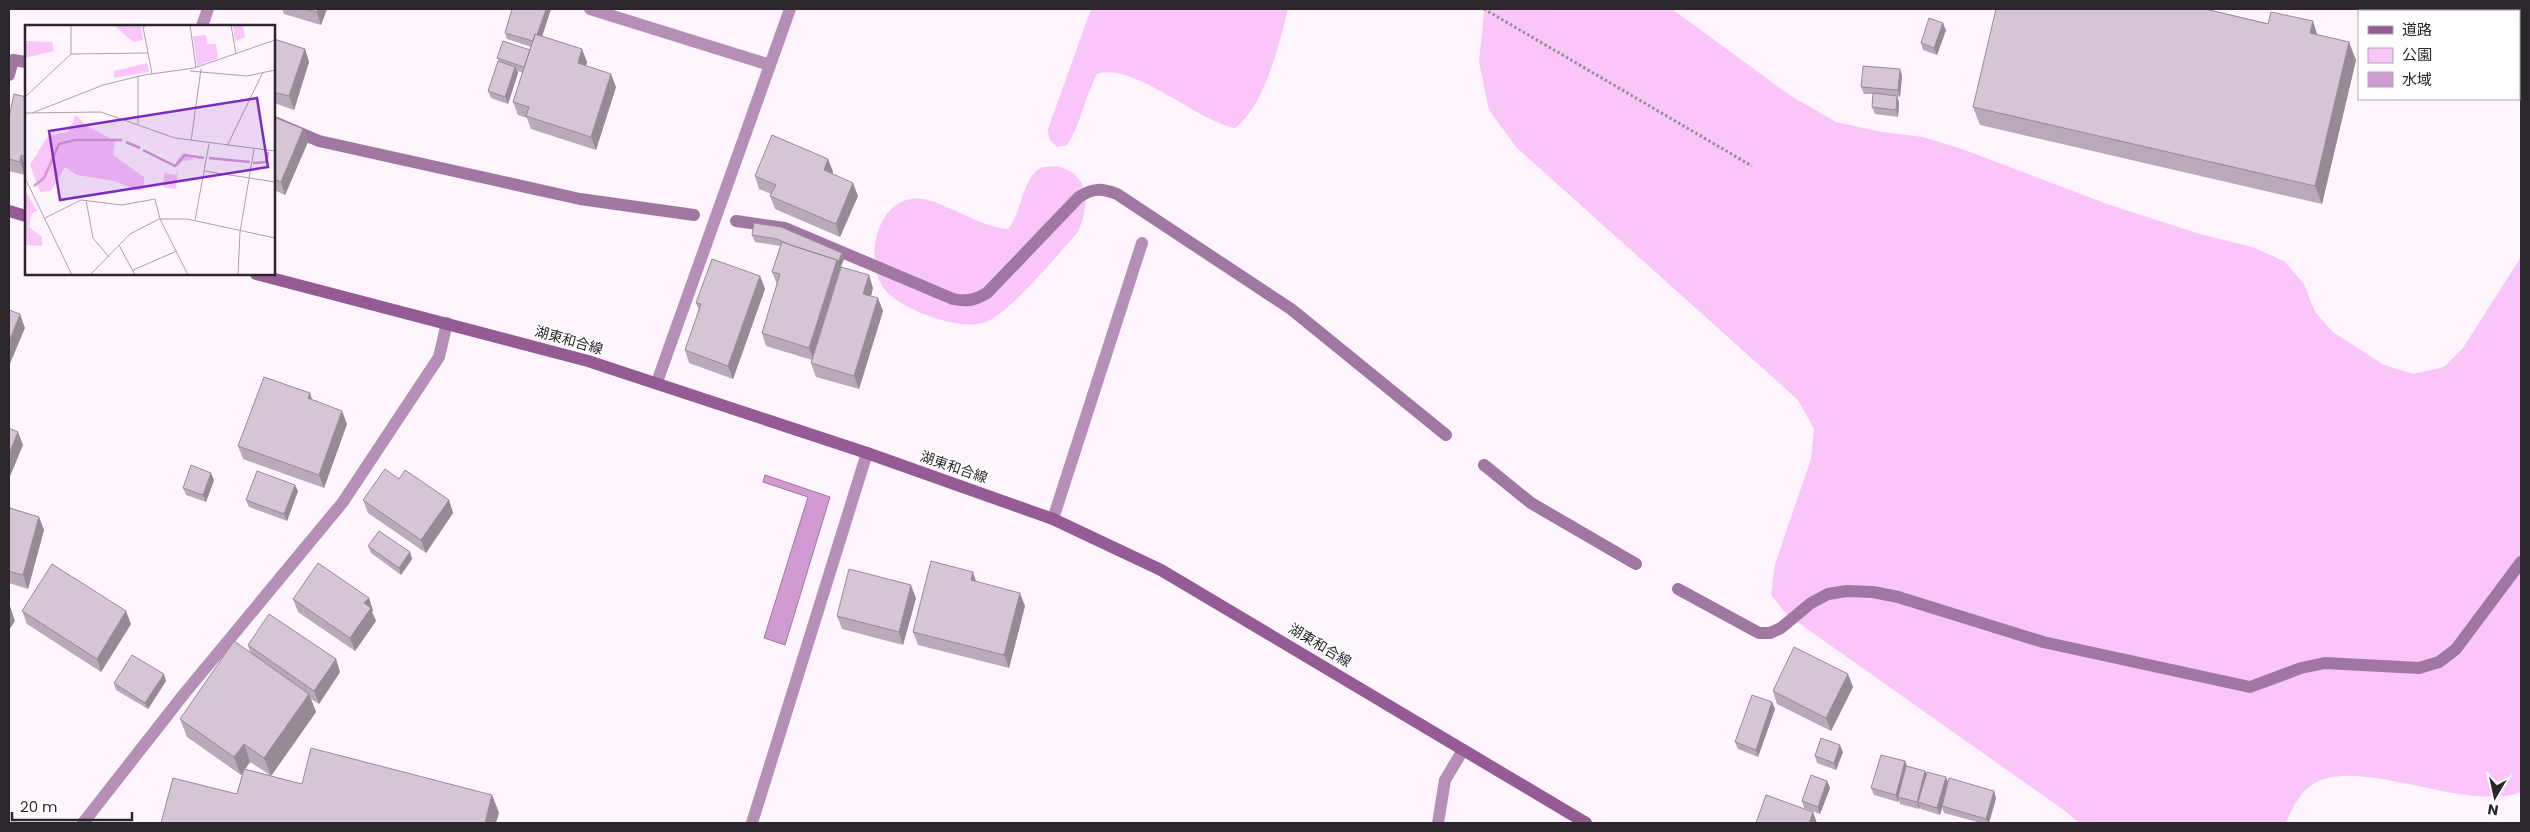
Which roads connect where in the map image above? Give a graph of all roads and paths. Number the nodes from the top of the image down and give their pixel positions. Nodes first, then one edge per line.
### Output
1 (208, 9) edge
2 (590, 9) edge
3 (790, 9) edge
4 (1484, 9) edge
5 (202, 25) edge
6 (770, 65) junction
7 (1752, 166) dead end
8 (9, 211) edge
9 (25, 216) edge
10 (1142, 243) dead end
11 (260, 275) edge
12 (447, 323) junction
13 (658, 382) junction
14 (867, 454) junction
15 (1053, 519) junction
16 (1463, 750) junction
17 (83, 823) edge
18 (752, 823) edge
19 (1438, 823) edge
20 (1586, 823) edge

1 - 5 street
2 - 6 street
3 - 6 street
4 - 7 path
6 - 13 street
8 - 9 main road
10 - 15 street
11 - 12 main road, 湖東和合線
12 - 13 main road, 湖東和合線
12 - 17 street
13 - 14 main road, 湖東和合線
14 - 15 main road, 湖東和合線
14 - 18 street
15 - 16 main road, 湖東和合線
16 - 19 street
16 - 20 main road, 湖東和合線

